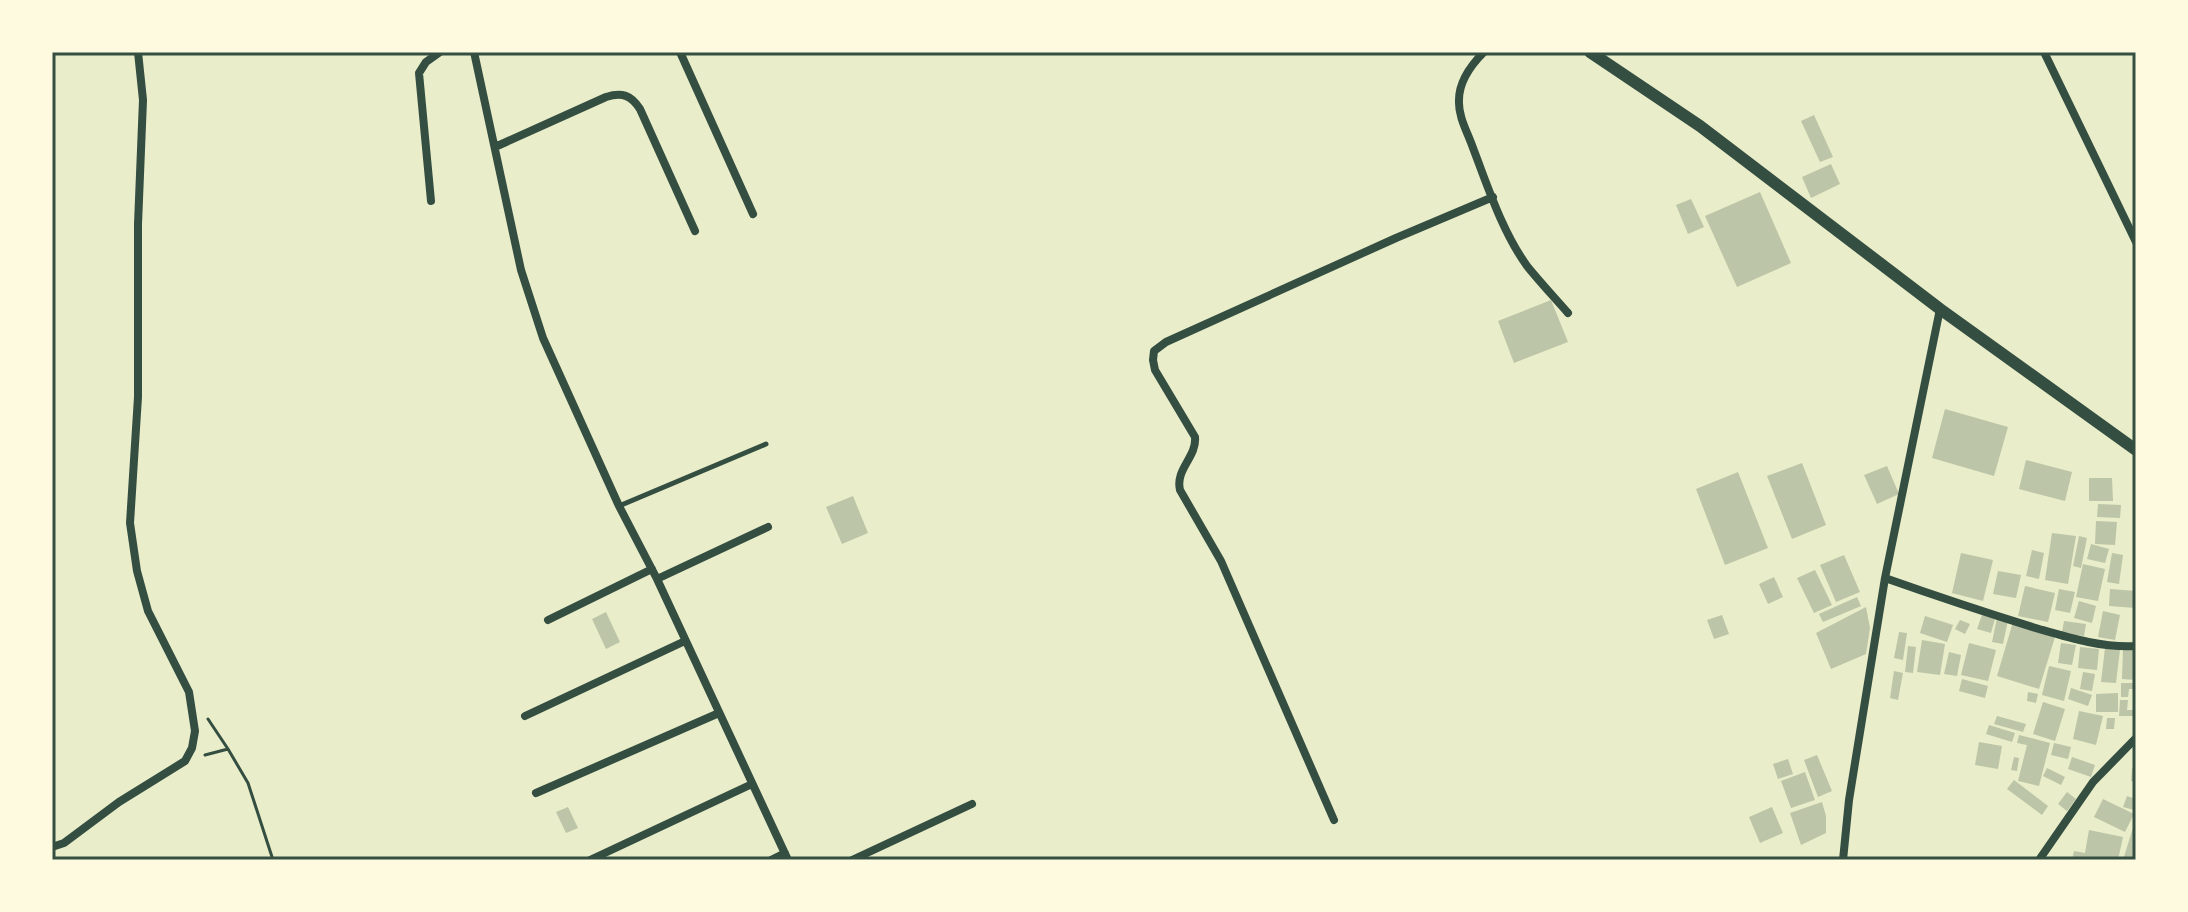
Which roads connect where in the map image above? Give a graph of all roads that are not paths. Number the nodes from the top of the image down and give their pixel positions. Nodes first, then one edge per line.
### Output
1 (138, 52) edge
2 (440, 52) edge
3 (474, 52) edge
4 (680, 52) edge
5 (1484, 52) edge
6 (1590, 52) edge
7 (2044, 52) edge
8 (495, 147) junction
9 (1493, 197) junction
10 (431, 201) dead end
11 (753, 214) dead end
12 (695, 231) dead end
13 (2135, 237) edge
14 (1940, 309) junction
15 (1568, 313) dead end
16 (766, 444) dead end
17 (2136, 450) edge
18 (619, 506) junction
19 (768, 527) dead end
20 (652, 569) junction
21 (1885, 578) junction
22 (657, 579) junction
23 (548, 620) dead end
24 (685, 641) junction
25 (2136, 646) edge
26 (719, 713) junction
27 (525, 716) dead end
28 (2136, 738) edge
29 (752, 784) junction
30 (536, 793) dead end
31 (972, 804) dead end
32 (1334, 820) dead end
33 (52, 847) edge
34 (786, 857) edge
35 (590, 860) edge
36 (771, 860) edge
37 (852, 860) edge
38 (1843, 860) edge
39 (2039, 860) edge

1 - 33 street
2 - 10 street
3 - 8 street
4 - 11 street
5 - 9 street
6 - 14 street
7 - 13 street
8 - 12 street
8 - 18 street
9 - 15 street
9 - 32 street
14 - 17 street
14 - 21 street
16 - 18 lane
18 - 20 street
19 - 22 street
20 - 22 street
20 - 23 street
21 - 25 street
21 - 38 street
22 - 24 street
24 - 26 street
24 - 27 street
26 - 29 street
26 - 30 street
28 - 39 street
29 - 34 street
29 - 35 street
31 - 37 street
34 - 36 street

